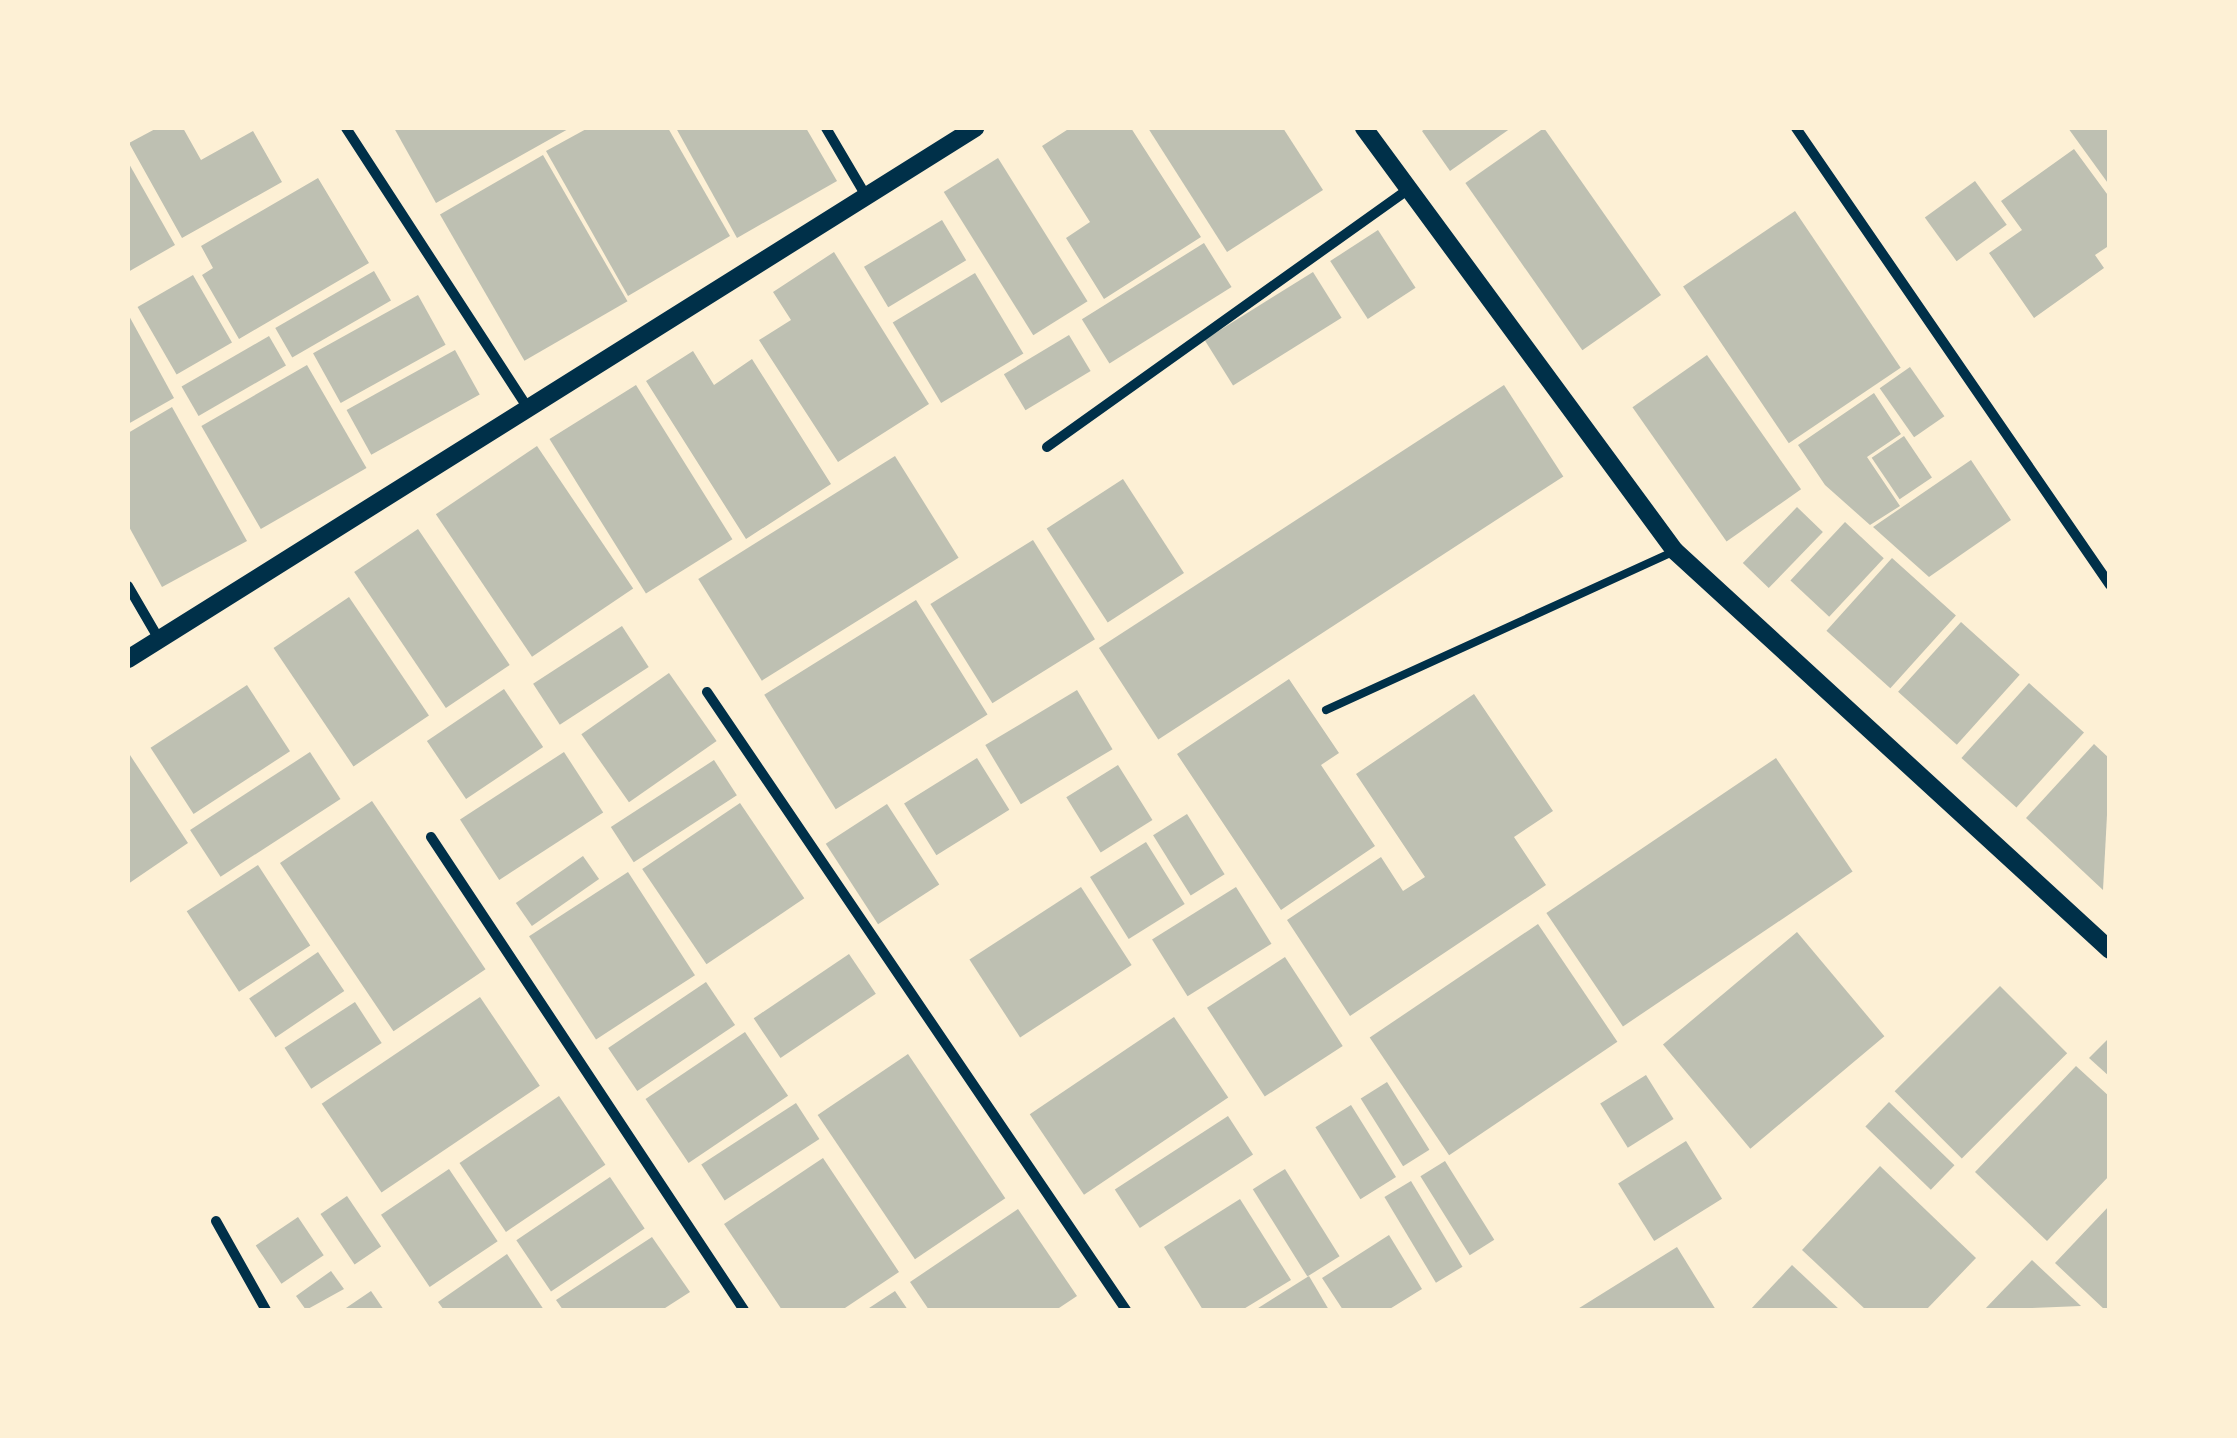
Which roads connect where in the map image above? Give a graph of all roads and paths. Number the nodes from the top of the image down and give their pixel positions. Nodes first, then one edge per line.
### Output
1 (346, 128) edge
2 (826, 128) edge
3 (975, 128) edge
4 (1364, 128) edge
5 (1796, 128) edge
6 (1406, 190) junction
7 (866, 196) junction
8 (529, 410) junction
9 (1047, 447) dead end
10 (1675, 551) junction
11 (2110, 585) edge
12 (128, 586) edge
13 (161, 642) junction
14 (128, 659) edge
15 (707, 692) dead end
16 (1326, 710) dead end
17 (431, 837) dead end
18 (2110, 950) edge
19 (216, 1222) dead end
20 (266, 1310) edge
21 (744, 1310) edge
22 (1126, 1310) edge

1 - 8 street
2 - 7 street
3 - 7 street
4 - 6 street
5 - 11 street
6 - 9 street
6 - 10 street
7 - 8 street
8 - 13 street
10 - 16 lane
10 - 18 street
12 - 13 street
13 - 14 street
15 - 22 street
17 - 21 street
19 - 20 street

